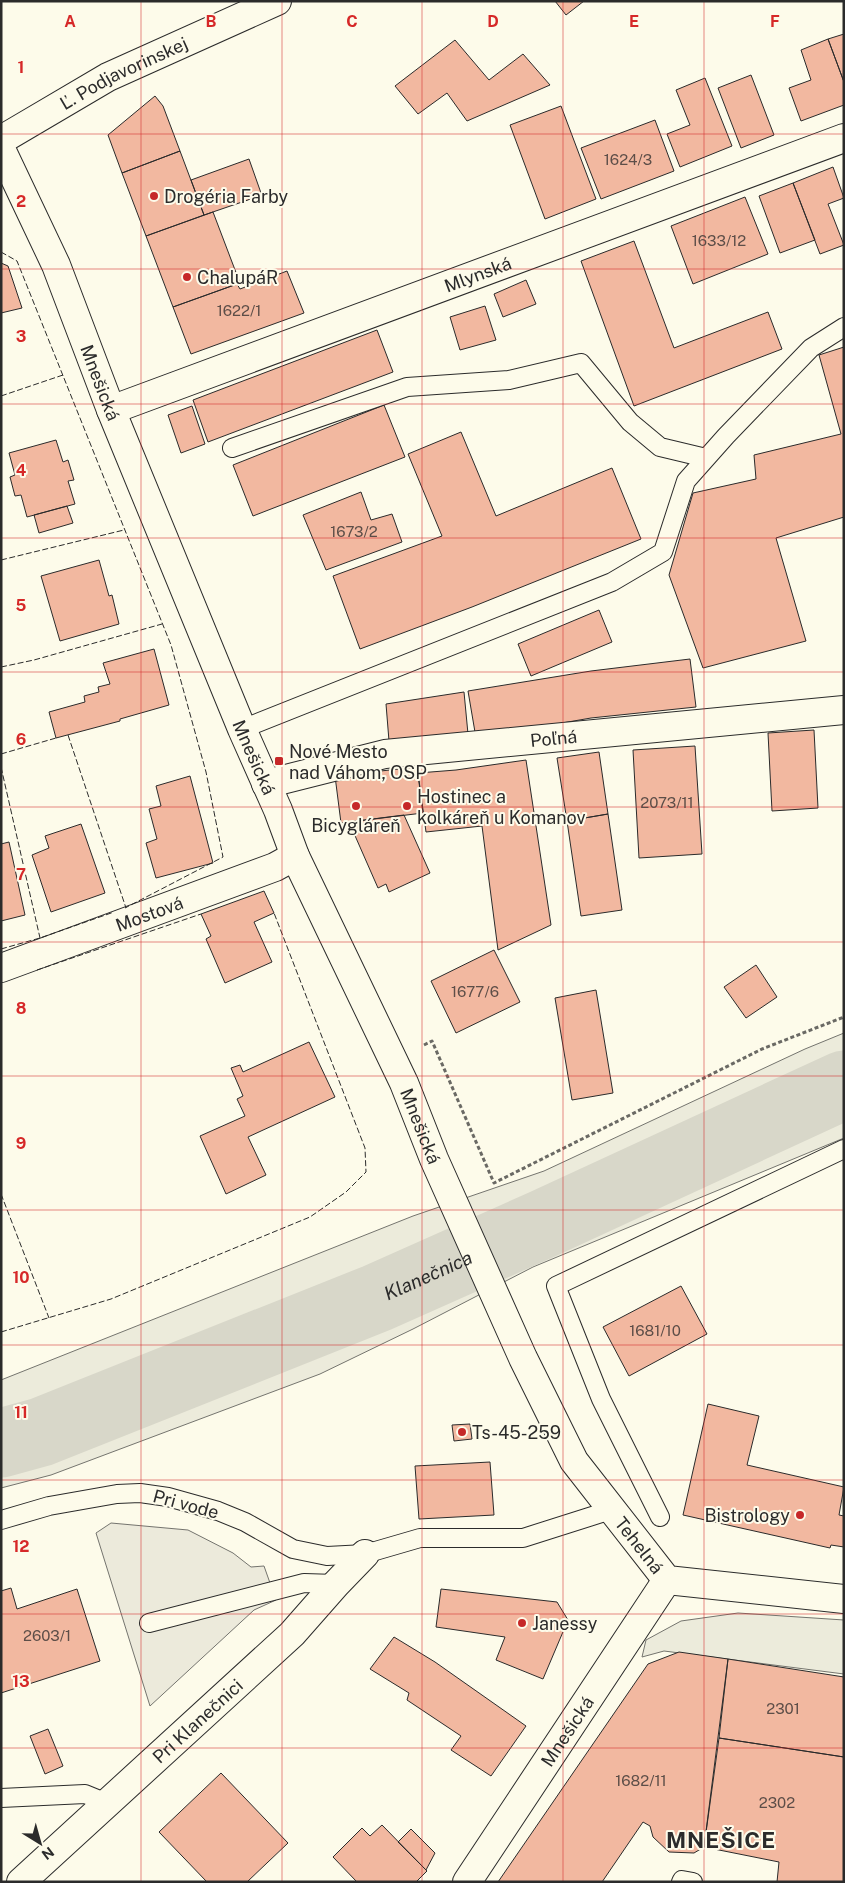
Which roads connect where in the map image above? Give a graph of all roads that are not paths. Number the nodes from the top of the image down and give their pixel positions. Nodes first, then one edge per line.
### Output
1 (276, 1) edge
2 (844, 138) edge
3 (1, 140) edge
4 (1, 149) edge
5 (844, 327) edge
6 (111, 410) junction
7 (232, 448) dead end
8 (706, 458) junction
9 (844, 710) edge
10 (242, 729) junction
11 (266, 784) junction
12 (295, 856) junction
13 (1, 968) edge
14 (844, 1149) edge
15 (523, 1358) joint
16 (611, 1510) junction
17 (660, 1517) dead end
18 (1, 1520) edge
19 (365, 1554) junction
20 (667, 1580) junction
21 (336, 1584) junction
22 (844, 1599) edge
23 (149, 1623) dead end
24 (1, 1798) edge
25 (107, 1803) junction
26 (21, 1882) edge
27 (467, 1882) edge
28 (681, 1882) edge
29 (693, 1882) edge

1 - 3 street, Ľ. Podjavorinskej
2 - 6 street, Mlynská
4 - 6 street, Mnešická
5 - 8 lane
6 - 10 street, Mnešická
7 - 8 lane
8 - 10 lane
9 - 11 street, Poľná
10 - 11 street, Mnešická
11 - 12 street, Mnešická
12 - 13 street, Mostová
12 - 15 street, Mnešická
14 - 17 lane
15 - 16 street, Tehelná
16 - 19 lane, Pri vode
16 - 20 street, Tehelná
18 - 19 lane, Pri vode
19 - 21 street, Pri Klanečnici
20 - 22 street, Tehelná
20 - 27 street, Mnešická
21 - 23 lane
21 - 25 street, Pri Klanečnici
24 - 25 lane
25 - 26 street, Pri Klanečnici
28 - 29 lane

